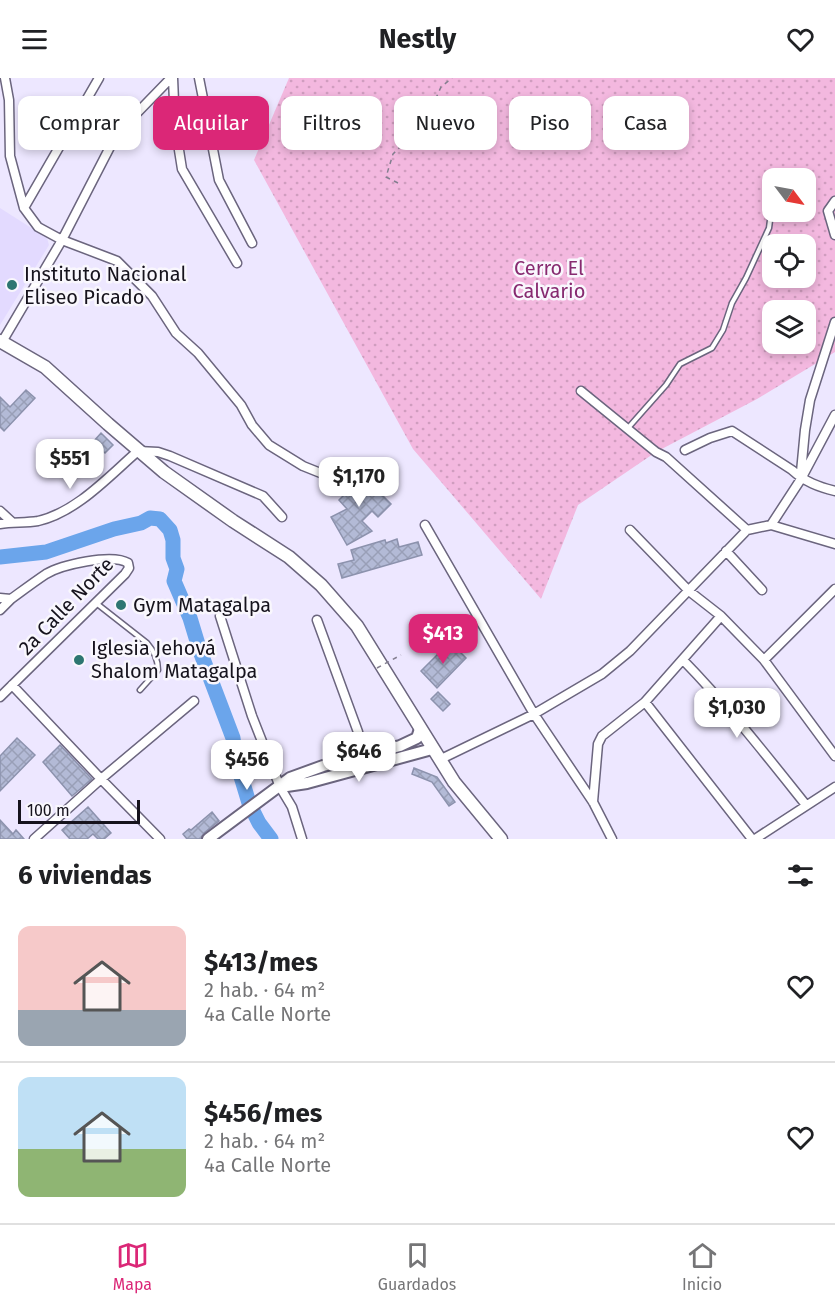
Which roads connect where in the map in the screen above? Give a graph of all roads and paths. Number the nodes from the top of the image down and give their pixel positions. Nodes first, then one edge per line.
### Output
1 (5, 78) edge
2 (172, 78) edge
3 (199, 78) edge
4 (452, 78) edge
5 (94, 80) edge
6 (0, 152) edge
7 (10, 156) junction
8 (399, 183) dead end
9 (835, 201) edge
10 (24, 208) junction
11 (770, 222) edge
12 (835, 235) edge
13 (62, 240) junction
14 (252, 243) dead end
15 (237, 263) dead end
16 (835, 322) edge
17 (1, 341) edge
18 (581, 391) dead end
19 (835, 415) edge
20 (628, 428) junction
21 (686, 450) dead end
22 (138, 451) junction
23 (333, 478) dead end
24 (801, 479) junction
25 (835, 491) edge
26 (0, 511) edge
27 (282, 517) dead end
28 (12, 522) junction
29 (0, 524) edge
30 (425, 525) dead end
31 (771, 525) junction
32 (630, 530) dead end
33 (747, 530) junction
34 (835, 544) edge
35 (726, 551) junction
36 (835, 589) edge
37 (762, 590) dead end
38 (689, 591) junction
39 (0, 598) edge
40 (11, 599) junction
41 (96, 603) junction
42 (0, 610) edge
43 (220, 616) dead end
44 (721, 616) junction
45 (317, 620) dead end
46 (401, 655) dead end
47 (683, 660) junction
48 (764, 660) junction
49 (377, 668) dead end
50 (12, 685) junction
51 (140, 690) dead end
52 (0, 697) edge
53 (194, 702) dead end
54 (645, 702) junction
55 (534, 714) junction
56 (420, 729) junction
57 (436, 755) junction
58 (835, 756) edge
59 (365, 761) junction
60 (101, 779) junction
61 (835, 787) edge
62 (277, 789) junction
63 (593, 802) junction
64 (806, 805) junction
65 (34, 839) edge
66 (160, 839) edge
67 (208, 839) edge
68 (302, 839) edge
69 (501, 839) edge
70 (612, 839) edge
71 (754, 839) edge

1 - 7 street
2 - 13 street
2 - 15 street
3 - 14 street
4 - 8 path
5 - 10 street
6 - 7 street
7 - 10 street
9 - 12 street
10 - 13 street
11 - 20 lane
13 - 17 street
13 - 23 street
16 - 24 street
17 - 22 main road
18 - 20 street
19 - 24 street
20 - 33 street
21 - 24 street
22 - 27 street
22 - 28 street
22 - 56 main road
24 - 25 street
24 - 31 street
26 - 28 street
28 - 29 street
30 - 55 street
31 - 33 street
31 - 34 street
32 - 38 street
33 - 35 street
35 - 37 street
35 - 38 street
36 - 48 street
38 - 44 street
38 - 55 street
39 - 40 street
40 - 41 street, 2a Calle Norte
40 - 42 street
41 - 50 street, 2a Calle Norte
41 - 51 lane
43 - 62 street
44 - 47 street
44 - 48 street
45 - 59 street
46 - 49 path, bridge
47 - 54 street
47 - 64 street
48 - 58 street
50 - 52 street, 2a Calle Norte
50 - 60 street
53 - 60 street
54 - 63 street
54 - 71 street
55 - 57 street
55 - 63 street
56 - 57 main road
56 - 59 street
57 - 59 street
57 - 69 main road
59 - 62 street
60 - 65 street
60 - 66 street
61 - 64 street
62 - 67 street
62 - 68 street
63 - 70 street
64 - 71 street

